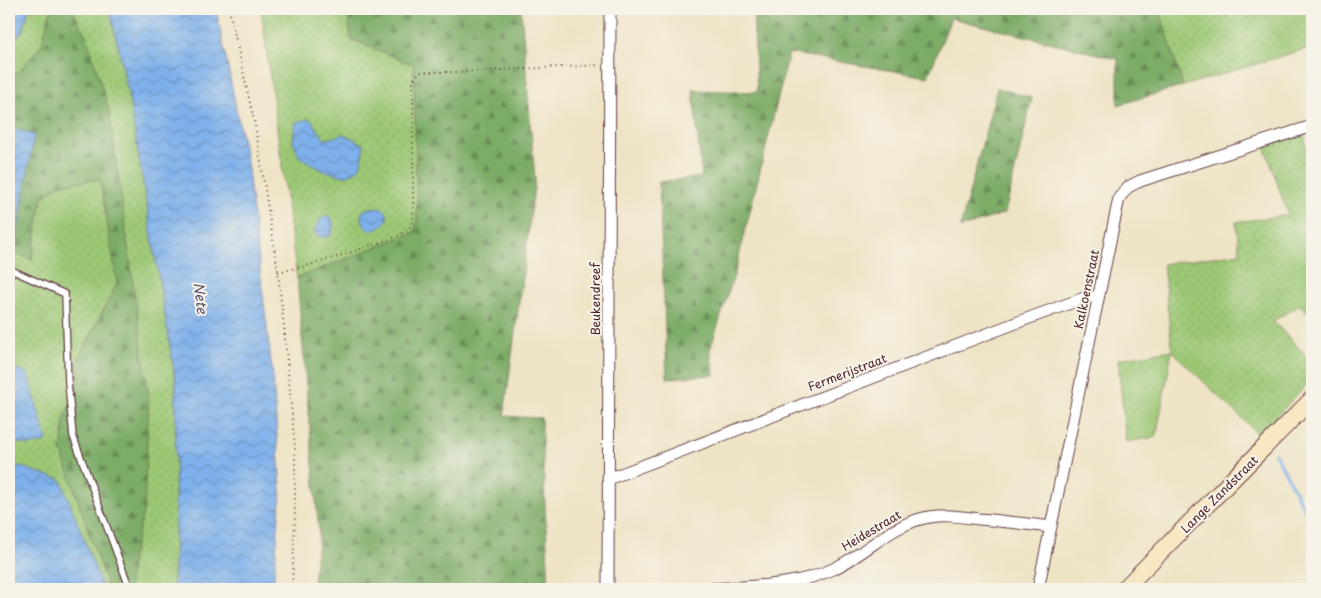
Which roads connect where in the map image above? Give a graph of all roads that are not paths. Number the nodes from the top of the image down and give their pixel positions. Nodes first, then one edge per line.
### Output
1 (610, 9) edge
2 (1312, 126) edge
3 (9, 269) edge
4 (1098, 296) junction
5 (1312, 399) edge
6 (608, 479) junction
7 (1050, 527) junction
8 (130, 589) edge
9 (608, 589) edge
10 (709, 589) edge
11 (1038, 589) edge
12 (1124, 589) edge

1 - 6 street, Beukendreef
2 - 4 street, Kalkoenstraat
3 - 8 lane
4 - 6 street, Fermerijstraat
4 - 7 street, Kalkoenstraat
5 - 12 street, Lange Zandstraat
6 - 9 street, Beukendreef
7 - 10 street, Heidestraat
7 - 11 street, Kalkoenstraat

